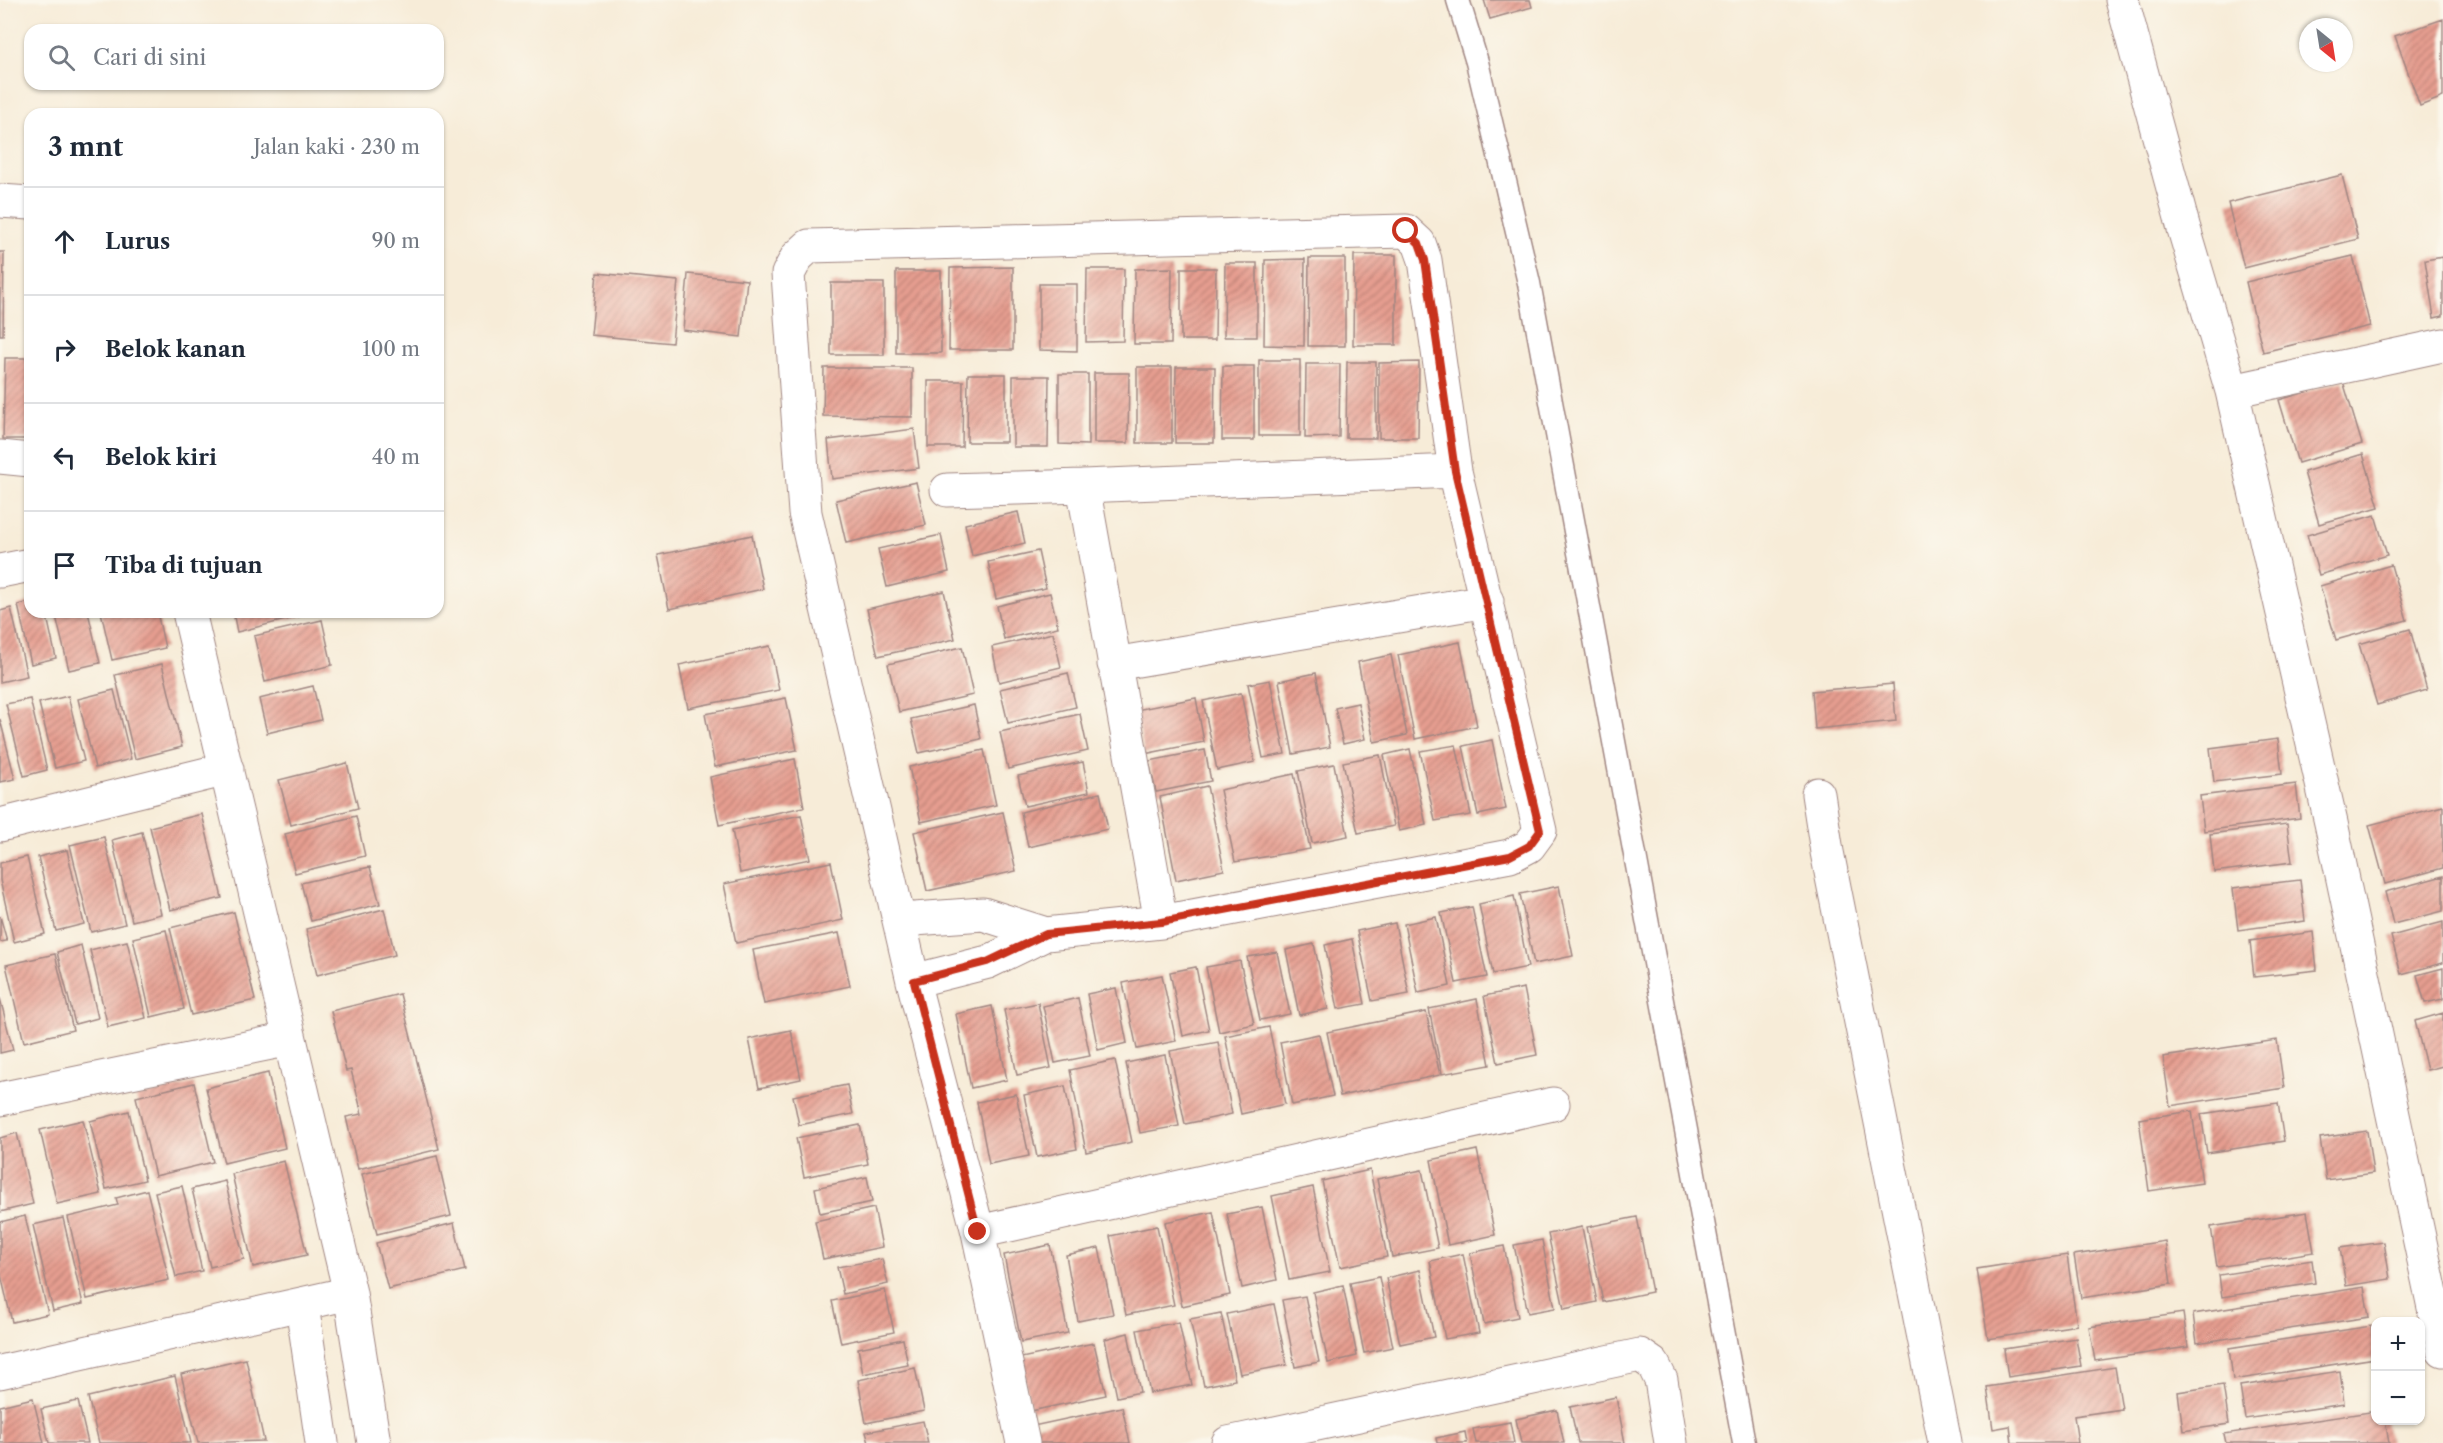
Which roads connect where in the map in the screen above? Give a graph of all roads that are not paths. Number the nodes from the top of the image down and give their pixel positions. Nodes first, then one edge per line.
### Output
1 (1458, 0) edge
2 (2122, 0) edge
3 (0, 201) edge
4 (24, 203) edge
5 (2443, 345) edge
6 (2232, 391) junction
7 (0, 457) edge
8 (24, 459) edge
9 (1455, 471) junction
10 (1083, 486) junction
11 (947, 490) dead end
12 (24, 566) edge
13 (0, 571) edge
14 (1487, 601) junction
15 (190, 618) edge
16 (1114, 664) junction
17 (226, 770) junction
18 (1818, 794) dead end
19 (0, 825) edge
20 (901, 920) junction
21 (1161, 922) junction
22 (1046, 934) junction
23 (914, 981) junction
24 (290, 1039) junction
25 (0, 1099) edge
26 (1552, 1104) dead end
27 (978, 1232) junction
28 (350, 1293) junction
29 (302, 1305) junction
30 (2443, 1350) edge
31 (0, 1372) edge
32 (1286, 1437) edge
33 (322, 1443) edge
34 (374, 1443) edge
35 (1023, 1443) edge
36 (1228, 1443) edge
37 (1671, 1443) edge
38 (1744, 1443) edge
39 (1945, 1443) edge

1 - 38 lane
2 - 6 street
3 - 4 street
5 - 6 street
6 - 30 street
7 - 8 street
9 - 10 street
9 - 14 street
9 - 20 street
10 - 11 street
10 - 16 street
12 - 13 street
14 - 16 street
14 - 21 street
15 - 17 street
16 - 21 street
17 - 19 street
17 - 24 street
18 - 39 street
20 - 22 street
20 - 23 street
21 - 22 street
22 - 23 street
23 - 27 street
24 - 25 street
24 - 28 street
26 - 27 street
27 - 35 street
28 - 29 street
28 - 34 street
29 - 31 street
29 - 33 street
32 - 36 street
32 - 37 street

